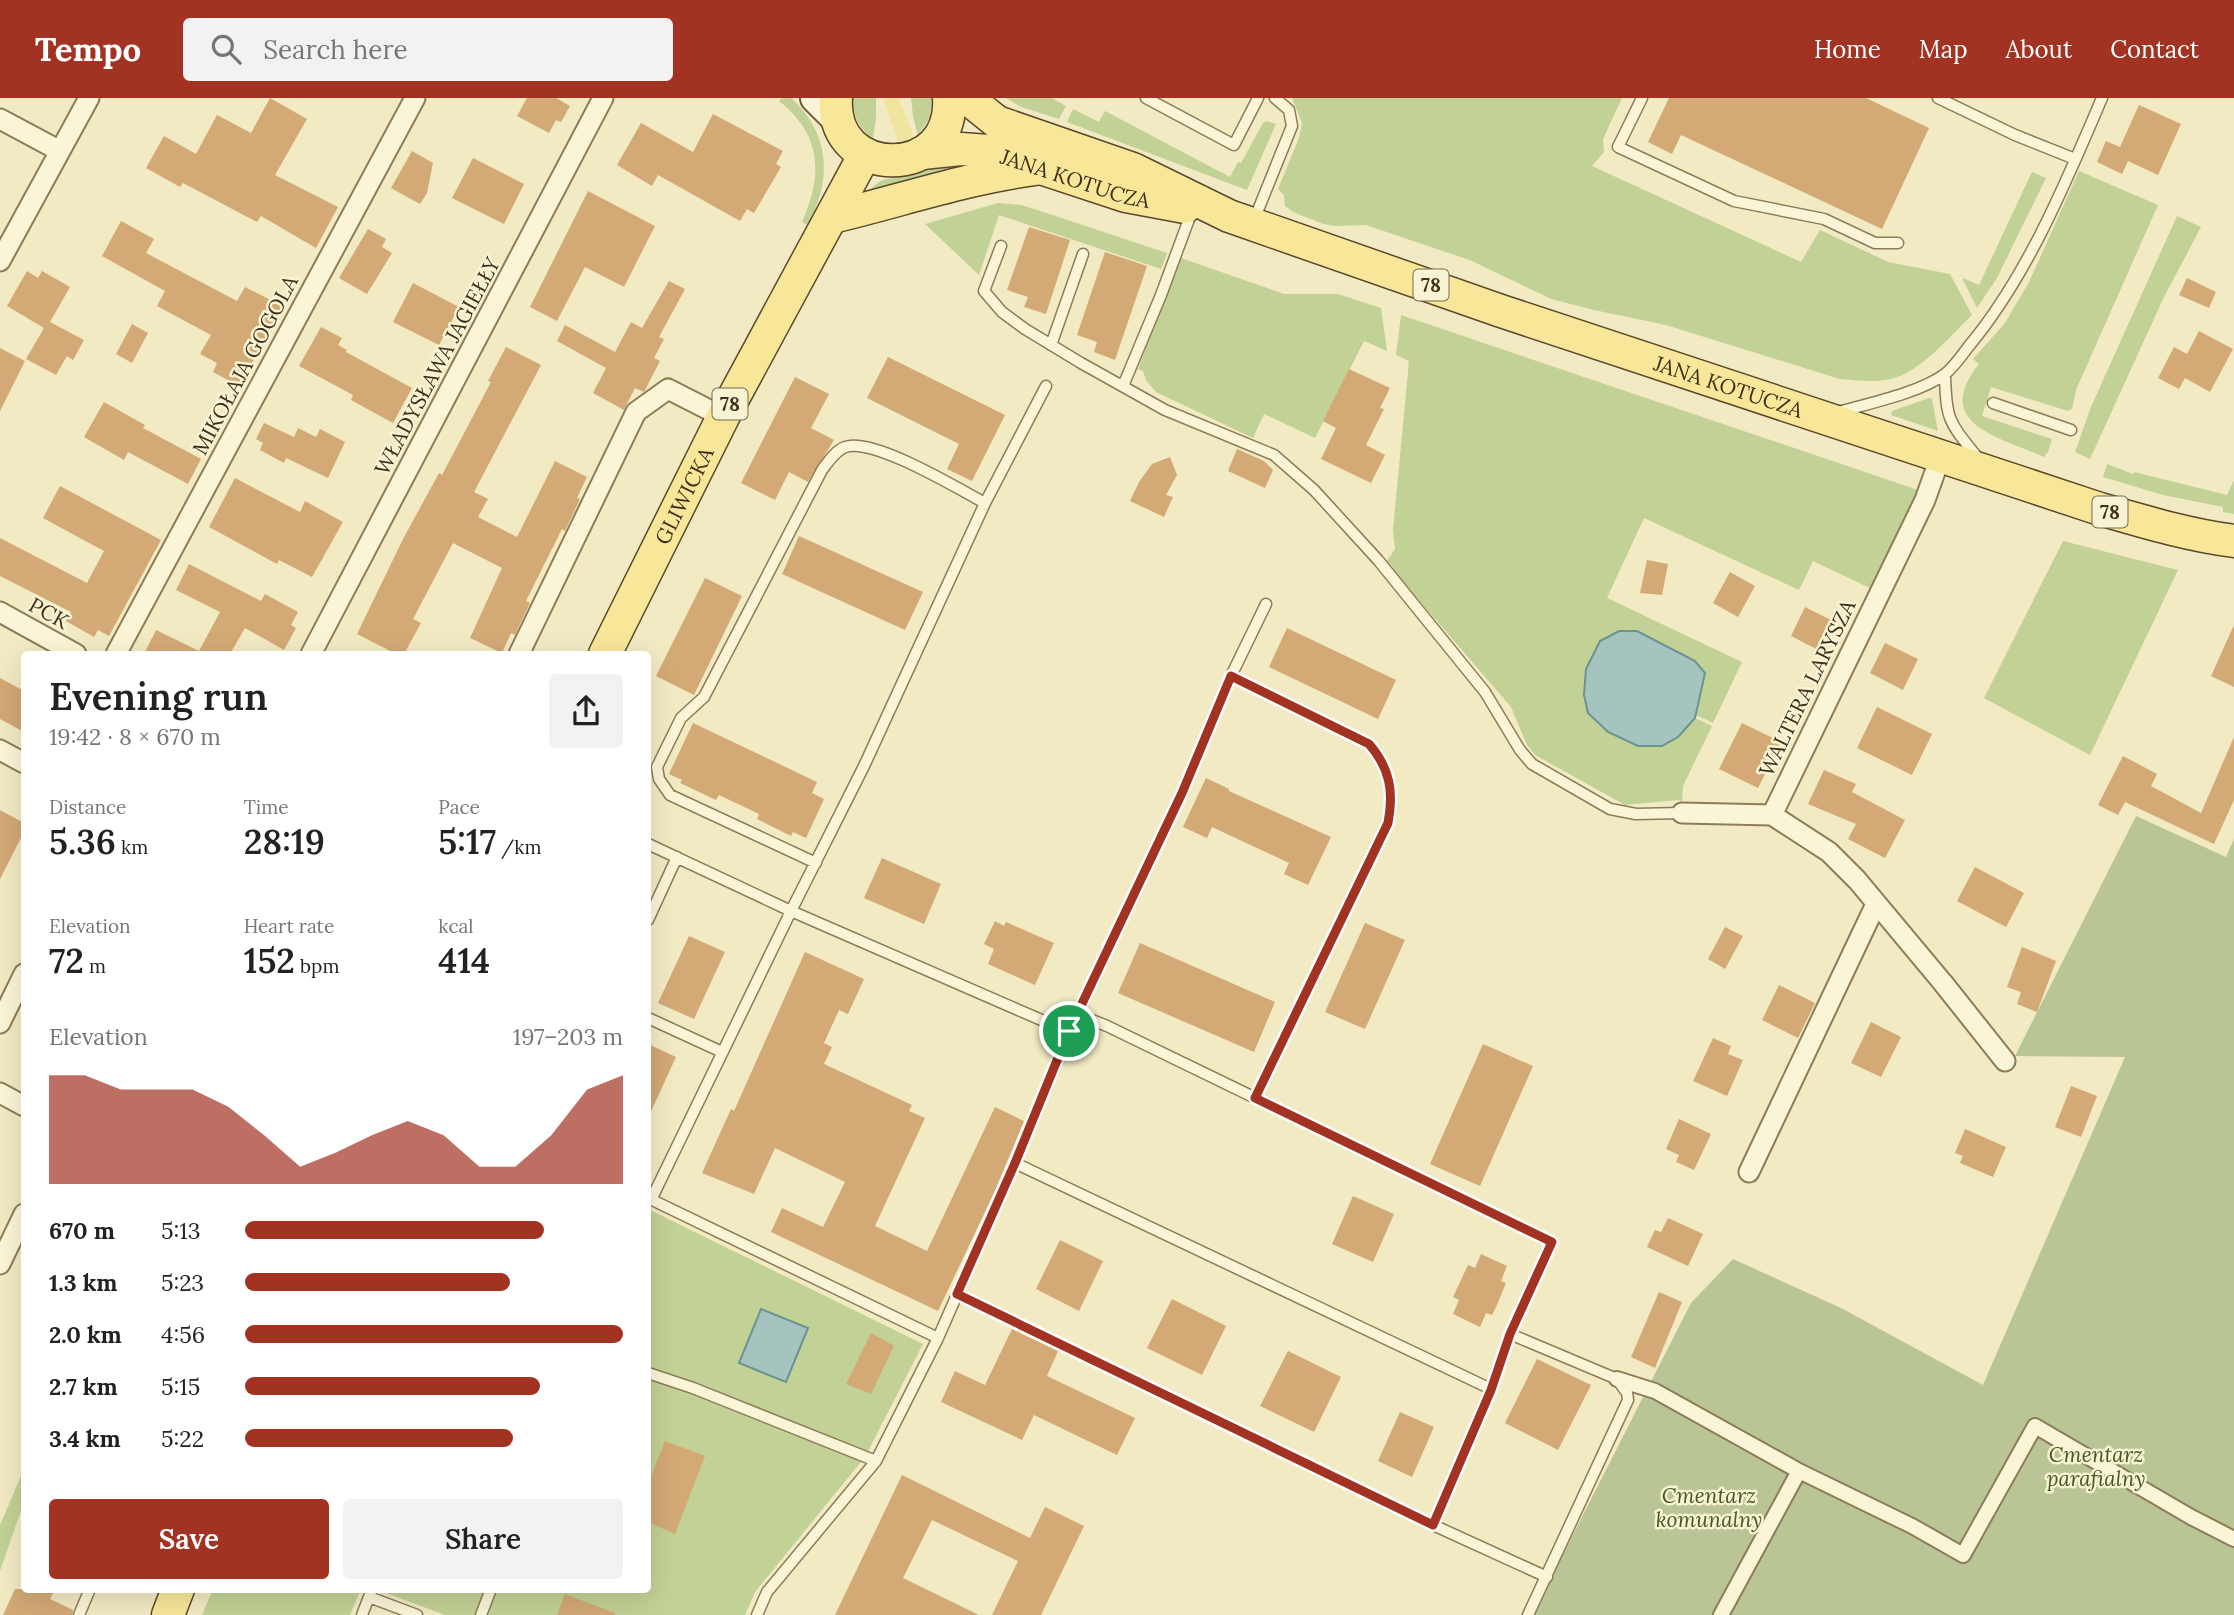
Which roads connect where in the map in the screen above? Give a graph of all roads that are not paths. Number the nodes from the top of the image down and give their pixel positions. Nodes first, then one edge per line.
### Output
1 (89, 98) edge
2 (415, 98) edge
3 (603, 98) edge
4 (815, 98) edge
5 (949, 98) edge
6 (967, 98) edge
7 (1146, 98) edge
8 (1258, 98) edge
9 (1275, 98) edge
10 (1642, 98) edge
11 (1938, 98) edge
12 (2102, 98) edge
13 (837, 109) edge
14 (0, 119) edge
15 (60, 151) junction
16 (922, 153) junction
17 (865, 154) junction
18 (2075, 159) junction
19 (1043, 168) junction
20 (1193, 209) junction
21 (832, 216) junction
22 (1241, 220) junction
23 (1898, 243) dead end
24 (1000, 246) dead end
25 (1083, 254) dead end
26 (0, 261) edge
27 (1051, 345) junction
28 (1945, 374) junction
29 (1046, 386) dead end
30 (1123, 386) junction
31 (1993, 403) dead end
32 (723, 417) junction
33 (1820, 417) junction
34 (2071, 430) dead end
35 (1941, 455) junction
36 (1989, 472) junction
37 (985, 503) junction
38 (2234, 541) edge
39 (1266, 604) dead end
40 (0, 612) edge
41 (71, 651) edge
42 (118, 651) edge
43 (313, 651) edge
44 (520, 651) edge
45 (606, 651) edge
46 (1231, 676) junction
47 (0, 750) edge
48 (21, 760) edge
49 (1682, 813) joint
50 (1772, 815) junction
51 (651, 845) edge
52 (677, 858) junction
53 (816, 863) junction
54 (1876, 904) junction
55 (791, 911) junction
56 (651, 914) edge
57 (21, 980) edge
58 (1077, 1014) junction
59 (651, 1019) edge
60 (0, 1023) edge
61 (1069, 1031) junction
62 (722, 1052) junction
63 (2005, 1061) dead end
64 (0, 1093) edge
65 (1255, 1098) junction
66 (21, 1104) edge
67 (1015, 1163) junction
68 (1749, 1172) dead end
69 (651, 1195) edge
70 (651, 1200) edge
71 (21, 1220) edge
72 (0, 1264) edge
73 (957, 1294) junction
74 (1510, 1334) junction
75 (938, 1338) junction
76 (651, 1374) edge
77 (1617, 1379) junction
78 (1491, 1390) junction
79 (876, 1461) junction
80 (1799, 1471) junction
81 (1433, 1525) junction
82 (2234, 1539) edge
83 (1547, 1577) junction
84 (88, 1593) edge
85 (176, 1593) edge
86 (371, 1593) edge
87 (489, 1593) edge
88 (79, 1615) edge
89 (168, 1615) edge
90 (362, 1615) edge
91 (417, 1615) edge
92 (481, 1615) edge
93 (757, 1615) edge
94 (1528, 1615) edge
95 (1721, 1615) edge

1 - 15 street
2 - 42 street, MIKOŁAJA GOGOLA
3 - 43 street, WŁADYSŁAWA JAGIEŁŁY
4 - 13 main road
5 - 16 main road
6 - 22 main road, JANA KOTUCZA / 78
7 - 8 lane
9 - 22 lane
10 - 23 lane
11 - 18 lane
12 - 18 lane
13 - 17 main road
14 - 15 street
15 - 26 street
16 - 17 main road, 78
16 - 19 main road, JANA KOTUCZA / 78
17 - 21 main road, GLIWICKA / 78
18 - 28 lane
19 - 20 main road, JANA KOTUCZA / 78
19 - 21 main road, 78
20 - 22 main road, JANA KOTUCZA / 78
20 - 30 lane
21 - 32 main road, GLIWICKA / 78
22 - 33 main road, JANA KOTUCZA / 78
24 - 27 lane
25 - 27 lane
27 - 30 lane
28 - 33 lane
28 - 36 lane
29 - 37 lane
30 - 49 lane
31 - 34 lane
32 - 44 street
32 - 45 main road, GLIWICKA / 78
33 - 35 main road, JANA KOTUCZA / 78
35 - 36 main road, JANA KOTUCZA / 78
35 - 50 street, WALTERA LARYSZA
36 - 38 main road, JANA KOTUCZA / 78
37 - 53 lane
37 - 53 lane
39 - 46 lane
40 - 41 street, PCK
46 - 58 lane
46 - 65 lane
47 - 48 street
49 - 50 street
50 - 54 street
51 - 52 lane
52 - 55 lane
52 - 56 lane
53 - 55 lane
54 - 63 street
54 - 68 street
55 - 61 lane
55 - 62 lane
57 - 60 street
58 - 61 lane
58 - 65 lane
59 - 62 lane
61 - 67 lane
62 - 69 lane
64 - 66 street
65 - 74 lane
67 - 73 lane
67 - 78 lane
70 - 75 lane
71 - 72 street
73 - 75 lane
73 - 81 lane
74 - 77 lane
74 - 78 lane
75 - 79 lane
76 - 79 lane
77 - 80 street
77 - 83 lane
78 - 81 lane
79 - 93 lane
80 - 82 street
80 - 95 street
81 - 83 lane
83 - 94 lane
84 - 88 lane
85 - 89 main road
86 - 90 lane
86 - 91 lane
87 - 92 lane

